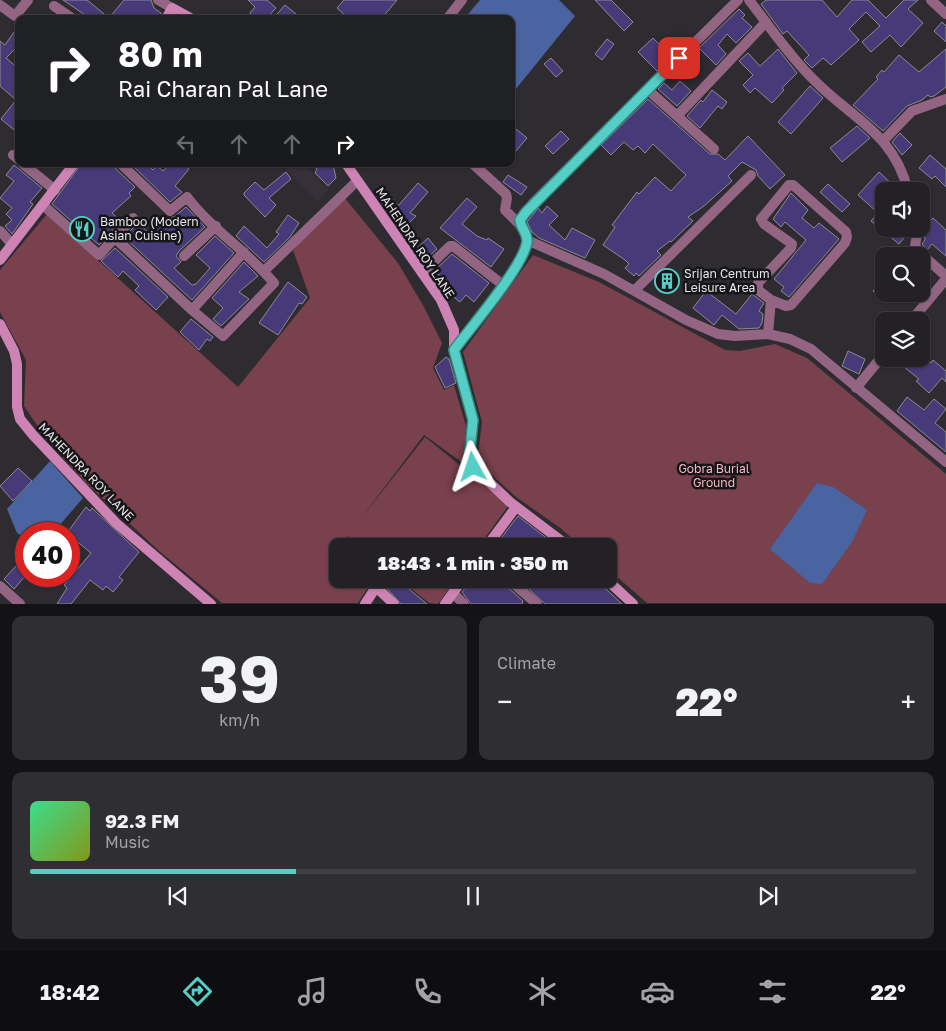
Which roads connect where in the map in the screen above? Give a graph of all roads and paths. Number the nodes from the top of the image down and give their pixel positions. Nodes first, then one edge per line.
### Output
1 (28, 0) edge
2 (158, 0) edge
3 (462, 0) edge
4 (738, 0) edge
5 (750, 0) edge
6 (930, 0) edge
7 (172, 4) edge
8 (0, 5) edge
9 (54, 6) dead end
10 (946, 14) edge
11 (16, 15) edge
12 (67, 15) edge
13 (187, 15) edge
14 (450, 15) edge
15 (15, 16) edge
16 (766, 22) junction
17 (648, 90) junction
18 (946, 99) edge
19 (678, 115) junction
20 (883, 141) junction
21 (714, 149) dead end
22 (27, 167) edge
23 (72, 167) edge
24 (124, 167) edge
25 (348, 167) edge
26 (476, 167) edge
27 (751, 175) dead end
28 (358, 180) junction
29 (905, 182) edge
30 (55, 190) junction
31 (43, 205) junction
32 (133, 218) dead end
33 (216, 226) junction
34 (521, 226) junction
35 (0, 232) edge
36 (917, 237) edge
37 (115, 238) junction
38 (527, 240) junction
39 (12, 244) junction
40 (244, 252) junction
41 (184, 256) dead end
42 (0, 260) edge
43 (264, 272) junction
44 (422, 273) junction
45 (946, 278) edge
46 (502, 285) junction
47 (635, 290) junction
48 (771, 300) junction
49 (192, 310) junction
50 (918, 312) edge
51 (0, 324) edge
52 (768, 334) junction
53 (454, 350) junction
54 (875, 365) edge
55 (856, 388) junction
56 (946, 462) edge
57 (516, 507) junction
58 (493, 538) edge
59 (557, 538) edge
60 (0, 586) edge
61 (457, 588) edge
62 (518, 588) edge
63 (616, 588) edge
64 (453, 593) junction
65 (20, 604) edge
66 (211, 604) edge
67 (365, 604) edge
68 (394, 604) edge
69 (445, 604) edge
70 (464, 604) edge
71 (537, 604) edge
72 (633, 604) edge

1 - 11 street
2 - 7 street
3 - 14 street
4 - 17 street
5 - 16 street
6 - 10 street
7 - 13 street
8 - 15 street
9 - 12 street
16 - 19 street
16 - 20 street
17 - 19 street
17 - 34 street
18 - 20 street
19 - 21 street
20 - 29 street
22 - 30 street
23 - 30 street
24 - 33 street
25 - 28 street, MAHENDRA ROY LANE
26 - 34 street
27 - 47 street
28 - 43 street
28 - 44 street, MAHENDRA ROY LANE
30 - 31 street
31 - 37 street
31 - 39 street
32 - 37 street
33 - 40 street
33 - 41 street
34 - 38 street
35 - 39 street
36 - 45 street
37 - 49 street
38 - 46 street
38 - 47 street
39 - 42 street
40 - 43 street
40 - 49 street
43 - 49 street
44 - 46 street
44 - 53 street, MAHENDRA ROY LANE
45 - 50 street
46 - 53 street
47 - 52 street
48 - 48 street
48 - 52 street
51 - 66 street, MAHENDRA ROY LANE
52 - 55 street
53 - 57 street, MAHENDRA ROY LANE
54 - 55 street
55 - 56 street
57 - 58 street
57 - 59 street, MAHENDRA ROY LANE
60 - 65 street
61 - 64 street
62 - 71 street
63 - 72 street
64 - 69 street
64 - 70 street
67 - 68 street

